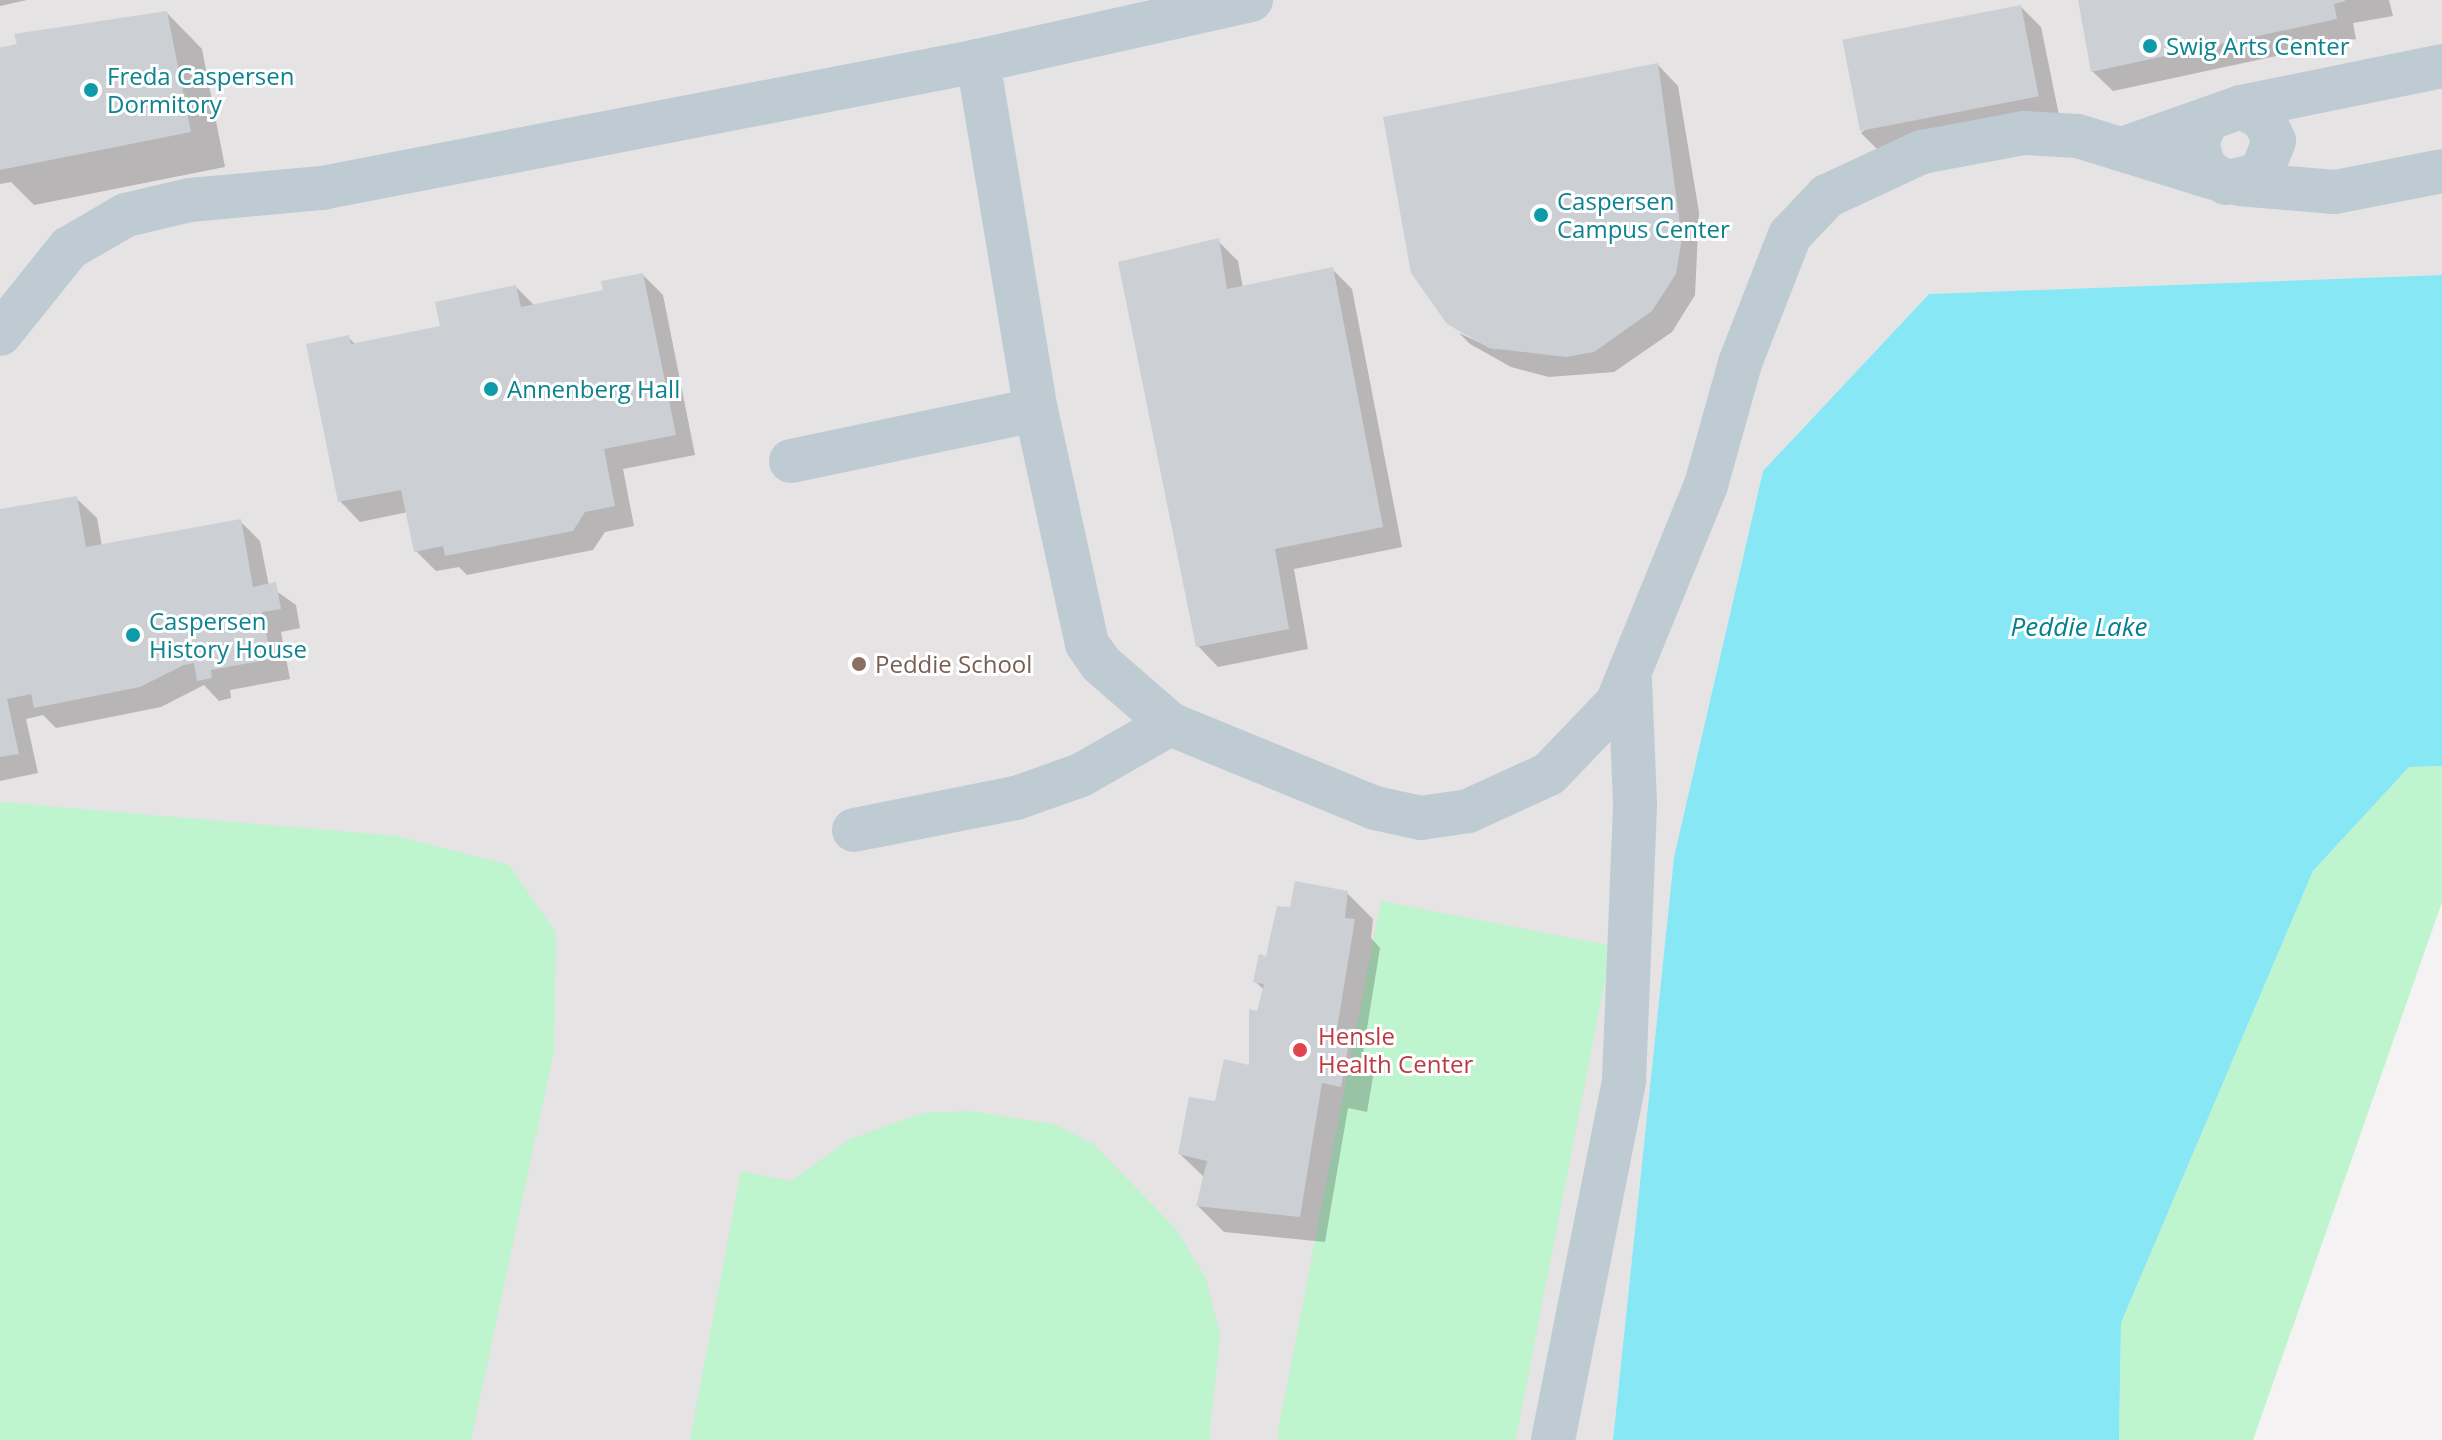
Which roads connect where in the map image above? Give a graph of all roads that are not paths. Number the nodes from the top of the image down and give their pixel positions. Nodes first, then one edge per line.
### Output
1 (1251, 0) edge
2 (978, 61) junction
3 (2442, 66) edge
4 (2224, 114) junction
5 (2125, 148) junction
6 (2442, 171) edge
7 (2227, 181) junction
8 (0, 334) edge
9 (1036, 410) junction
10 (791, 461) dead end
11 (1630, 681) junction
12 (1170, 724) junction
13 (854, 830) dead end
14 (1553, 1440) edge

1 - 2 lane
2 - 8 lane
2 - 9 lane
3 - 4 lane
4 - 5 lane
4 - 7 lane
4 - 7 lane
5 - 7 lane
5 - 11 lane
6 - 7 lane
9 - 10 lane
9 - 12 lane
11 - 12 lane
11 - 14 lane
12 - 13 lane

